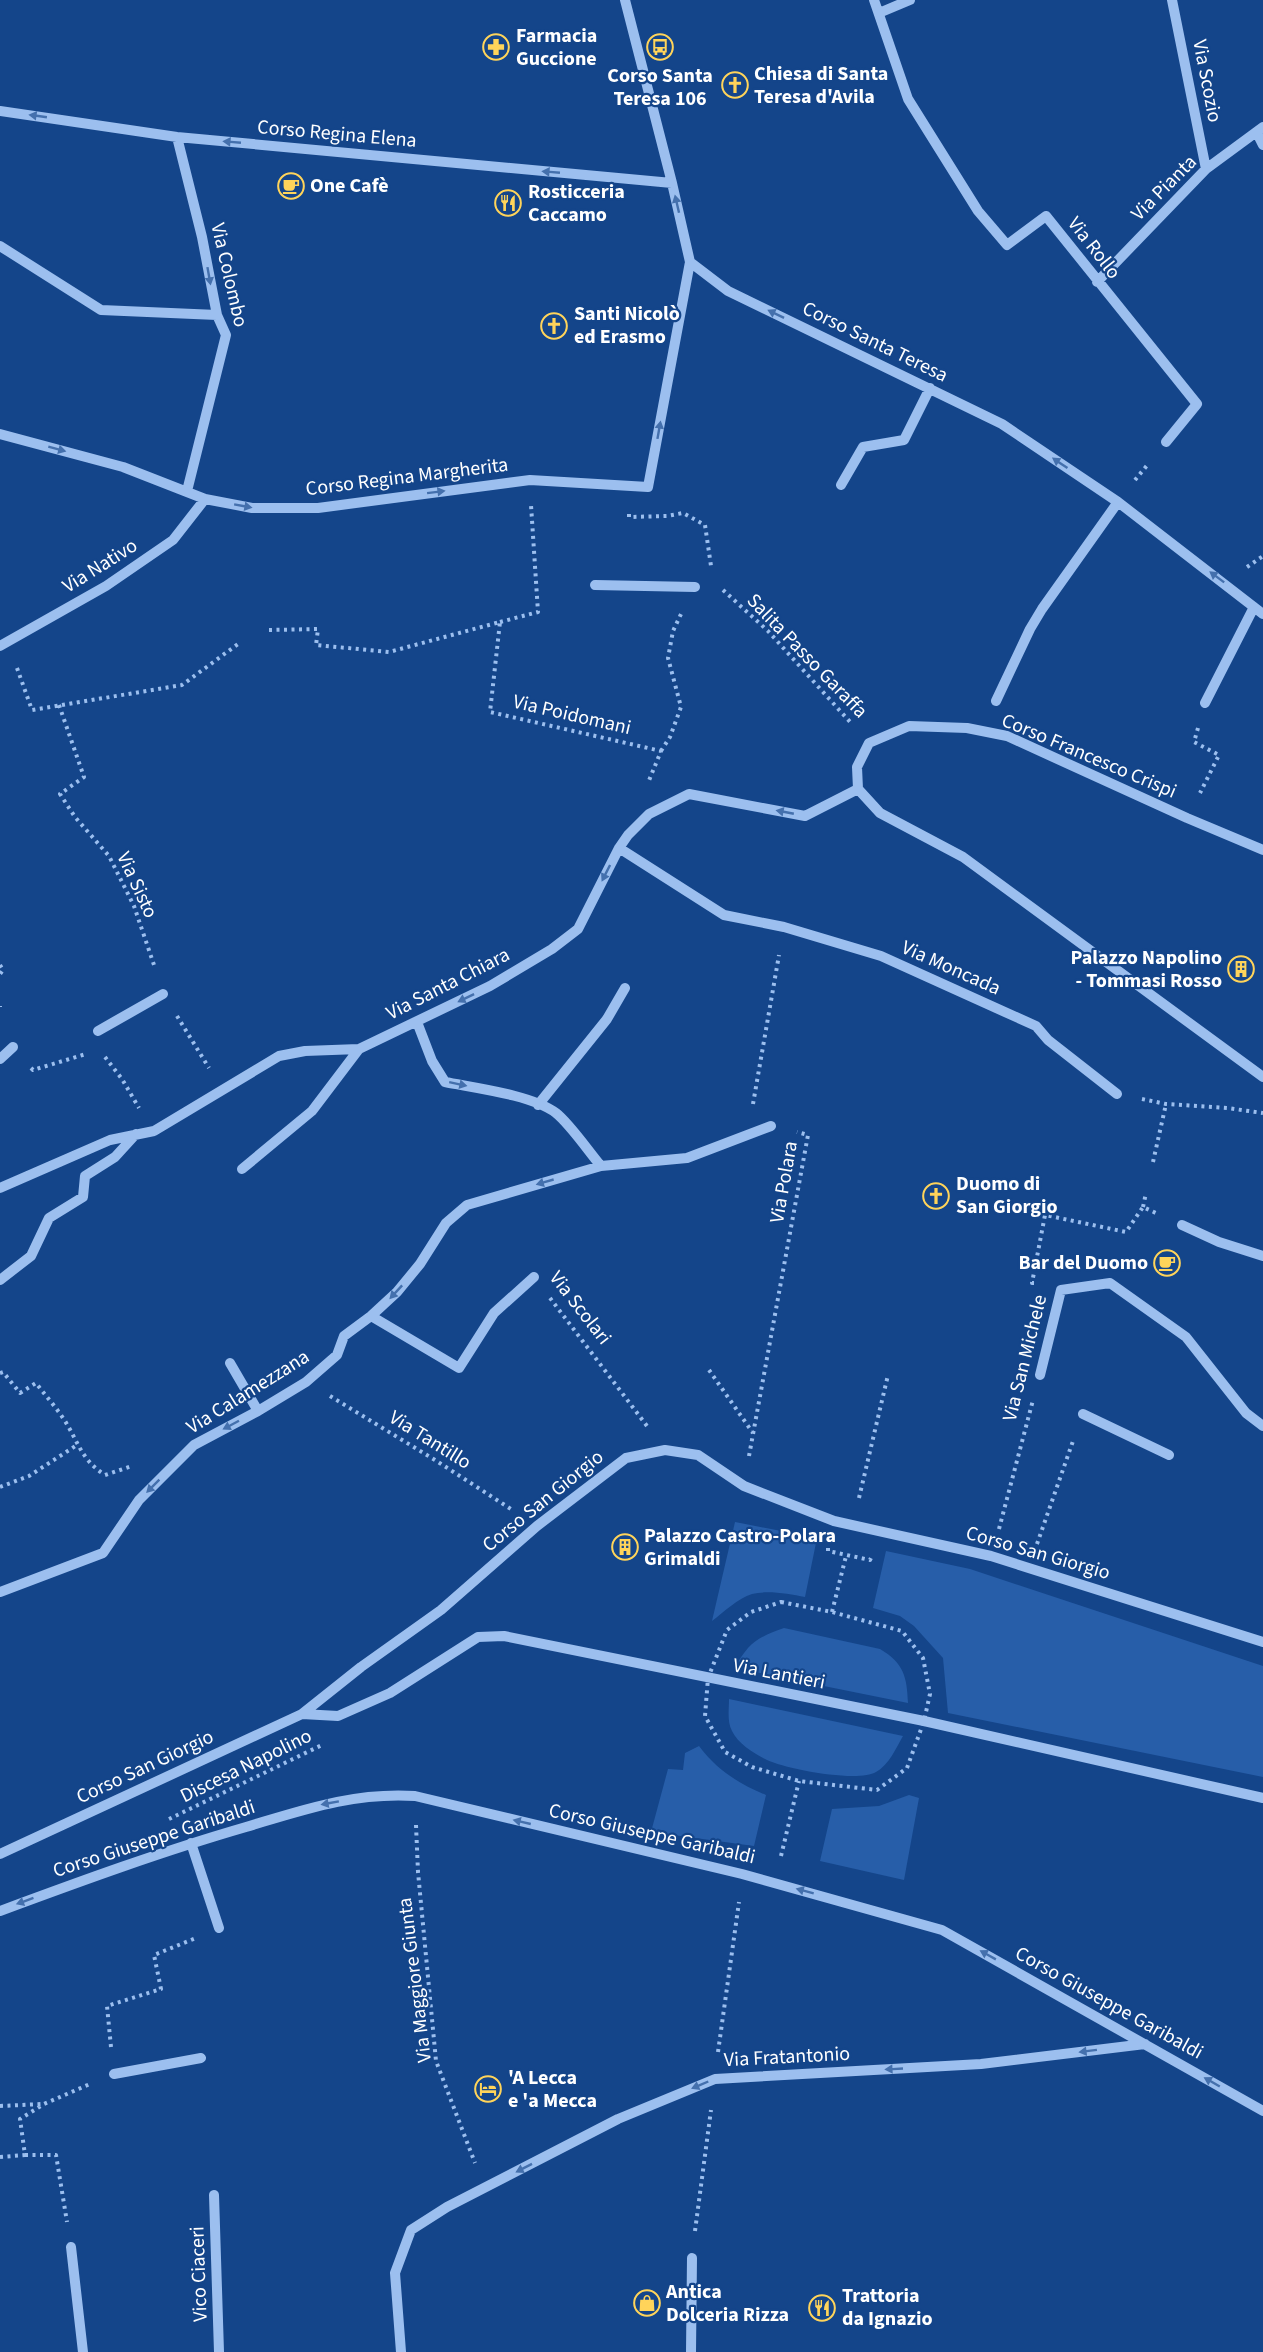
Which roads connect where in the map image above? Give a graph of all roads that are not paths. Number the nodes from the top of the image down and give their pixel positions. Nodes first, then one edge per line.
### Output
1 (625, 0) edge
2 (874, 0) edge
3 (910, 0) edge
4 (1172, 0) edge
5 (879, 13) junction
6 (0, 111) edge
7 (1260, 130) edge
8 (177, 137) junction
9 (1263, 145) edge
10 (1206, 169) junction
11 (672, 183) junction
12 (0, 246) edge
13 (690, 262) junction
14 (1097, 282) junction
15 (217, 315) junction
16 (930, 388) junction
17 (0, 434) edge
18 (1166, 442) road end
19 (841, 485) dead end
20 (187, 491) junction
21 (205, 499) junction
22 (1118, 502) junction
23 (595, 585) dead end
24 (695, 586) road end
25 (1259, 610) edge
26 (4, 644) edge
27 (996, 701) dead end
28 (1205, 703) road end
29 (858, 789) junction
30 (619, 848) junction
31 (1263, 850) edge
32 (625, 988) dead end
33 (163, 994) road end
34 (417, 1022) junction
35 (98, 1031) dead end
36 (13, 1047) road end
37 (359, 1049) junction
38 (0, 1059) edge
39 (1263, 1077) edge
40 (1117, 1094) road end
41 (538, 1105) junction
42 (771, 1126) road end
43 (136, 1133) junction
44 (601, 1166) junction
45 (242, 1169) dead end
46 (0, 1188) edge
47 (1182, 1225) road end
48 (1263, 1256) edge
49 (534, 1277) road end
50 (0, 1280) edge
51 (371, 1316) junction
52 (230, 1364) dead end
53 (1040, 1375) road end
54 (258, 1411) junction
55 (1083, 1414) road end
56 (1263, 1426) edge
57 (1169, 1455) dead end
58 (0, 1592) edge
59 (1263, 1642) edge
60 (302, 1714) junction
61 (1263, 1798) edge
62 (191, 1843) junction
63 (0, 1854) edge
64 (0, 1911) edge
65 (219, 1928) road end
66 (1146, 2044) junction
67 (201, 2058) dead end
68 (114, 2074) road end
69 (1263, 2111) edge
70 (214, 2195) dead end
71 (71, 2247) dead end
72 (692, 2258) dead end
73 (83, 2352) edge
74 (219, 2352) edge
75 (401, 2352) edge
76 (691, 2352) edge

1 - 11 street
2 - 5 street, Via Rollo
3 - 5 street
4 - 10 street, Via Scozio
5 - 14 street, Via Rollo
8 -> 6 street, Corso Regina Elena
7 - 9 street
7 - 10 street, Via Pianta
11 -> 8 street, Corso Regina Elena
8 -> 15 street, Via Colombo
10 - 14 street, Via Pianta
13 -> 11 street
12 - 15 street
16 -> 13 street, Corso Santa Teresa
21 -> 13 street, Corso Regina Margherita
14 - 18 street, Via Rollo
15 - 20 street, Via Colombo
16 - 19 street
22 -> 16 street, Corso Santa Teresa
17 -> 20 street, Corso Regina Margherita
20 - 21 street, Corso Regina Margherita
21 - 26 street, Via Nativo
25 -> 22 street, Corso Santa Teresa
22 - 27 street
23 - 24 street
25 - 28 street
29 -> 30 street, Via Santa Chiara
29 - 31 street, Corso Francesco Crispi
29 - 39 street
30 -> 34 street, Via Santa Chiara
30 - 40 street, Via Moncada
32 - 41 street
33 - 35 street
34 - 37 street, Via Santa Chiara
34 -> 41 street
36 - 38 street
37 - 43 street, Via Santa Chiara
37 - 45 street
41 - 44 street
42 - 44 street, Via Calamezzana
43 - 46 street, Via Santa Chiara
43 - 50 street
44 -> 51 street, Via Calamezzana
47 - 48 street
49 - 51 street, Via Scolari
51 - 54 street, Via Calamezzana
52 - 54 street
53 - 56 street, Via San Michele
54 -> 58 street, Via Calamezzana
55 - 57 street
59 - 60 street, Corso San Giorgio
60 - 61 street, Via Lantieri
60 - 63 street, Corso San Giorgio
62 -> 64 street, Corso Giuseppe Garibaldi
62 - 65 street
66 -> 62 street, Corso Giuseppe Garibaldi
69 -> 66 street, Corso Giuseppe Garibaldi
66 -> 75 street, Via Fratantonio
67 - 68 street
70 - 74 street, Vico Ciaceri
71 - 73 street
72 - 76 street

